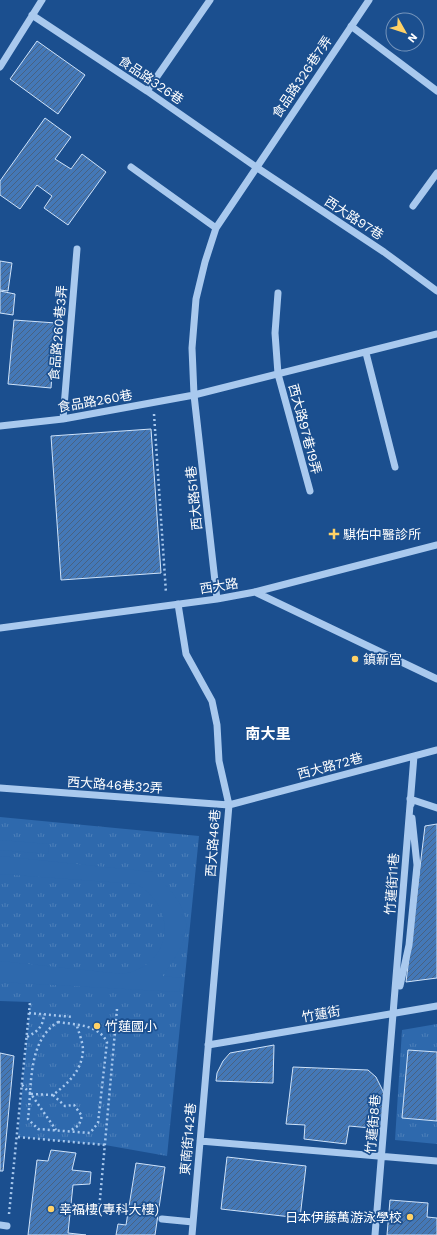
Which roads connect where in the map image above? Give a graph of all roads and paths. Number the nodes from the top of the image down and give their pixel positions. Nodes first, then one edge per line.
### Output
1 (42, 0) edge
2 (210, 0) edge
3 (369, 0) edge
4 (32, 15) junction
5 (351, 26) junction
6 (0, 67) edge
7 (147, 91) junction
8 (437, 91) edge
9 (130, 167) dead end
10 (256, 167) junction
11 (437, 173) edge
12 (413, 206) dead end
13 (216, 228) junction
14 (77, 249) dead end
15 (437, 291) edge
16 (278, 294) dead end
17 (437, 334) edge
18 (366, 353) junction
19 (278, 374) junction
20 (194, 395) junction
21 (153, 402) junction
22 (63, 420) junction
23 (0, 426) edge
24 (395, 467) dead end
25 (310, 491) dead end
26 (437, 544) edge
27 (255, 592) junction
28 (217, 599) junction
29 (178, 604) junction
30 (167, 606) junction
31 (0, 628) edge
32 (437, 679) edge
33 (437, 750) edge
34 (414, 756) junction
35 (0, 788) edge
36 (410, 799) junction
37 (229, 806) junction
38 (437, 808) edge
39 (30, 1002) dead end
40 (437, 1006) edge
41 (117, 1009) dead end
42 (28, 1013) junction
43 (44, 1014) junction
44 (394, 1014) junction
45 (73, 1017) dead end
46 (77, 1025) junction
47 (26, 1037) junction
48 (208, 1045) junction
49 (22, 1085) junction
50 (31, 1094) junction
51 (53, 1095) junction
52 (56, 1130) junction
53 (70, 1132) junction
54 (18, 1137) junction
55 (200, 1141) junction
56 (105, 1145) junction
57 (383, 1156) junction
58 (437, 1161) edge
59 (99, 1210) dead end
60 (162, 1219) dead end
61 (193, 1222) junction
62 (4, 1226) edge
63 (192, 1235) edge
64 (375, 1235) edge

1 - 4 street
2 - 7 street
3 - 5 street, 食品路326巷7弄
4 - 6 street
4 - 7 street, 食品路326巷
5 - 8 street
5 - 10 street, 食品路326巷7弄
7 - 10 street, 食品路326巷
9 - 13 street
10 - 13 street, 食品路326巷7弄
10 - 15 street, 西大路97巷
11 - 12 street
13 - 20 street, 西大路51巷
14 - 22 street, 食品路260巷3弄
16 - 19 street, 西大路97巷19弄
17 - 18 street, 西大路97巷19弄
18 - 19 street, 西大路97巷19弄
18 - 24 street
19 - 20 street, 西大路97巷19弄
19 - 25 street, 西大路97巷19弄
20 - 21 street, 食品路260巷
20 - 28 street, 西大路51巷
21 - 22 street, 食品路260巷
21 - 30 path
22 - 23 street, 食品路260巷
26 - 27 street, 西大路
27 - 28 street, 西大路
27 - 32 street
28 - 29 street, 西大路
29 - 30 street, 西大路
29 - 37 street, 西大路46巷
30 - 31 street, 西大路
33 - 34 street, 西大路72巷
34 - 36 street, 竹蓮街11巷
34 - 37 street, 西大路72巷
35 - 37 street, 西大路46巷32弄
36 - 38 street
36 - 44 street, 竹蓮街11巷
36 - 44 street
37 - 48 street, 西大路46巷
39 - 42 path
40 - 44 street, 竹蓮街
41 - 56 path
42 - 43 path
42 - 47 path
43 - 45 path
43 - 47 path
44 - 48 street, 竹蓮街
44 - 57 street, 竹蓮街8巷
46 - 50 path
46 - 51 path
46 - 53 path
47 - 49 path
48 - 55 street, 東南街142巷
49 - 50 path
49 - 54 path
50 - 51 path
50 - 52 path
50 - 52 path
51 - 53 path
52 - 53 path
54 - 56 path
54 - 62 path
55 - 57 street
55 - 61 street, 東南街142巷
56 - 59 path
57 - 58 street
57 - 64 street, 竹蓮街8巷
60 - 61 street
61 - 63 street, 東南街142巷

